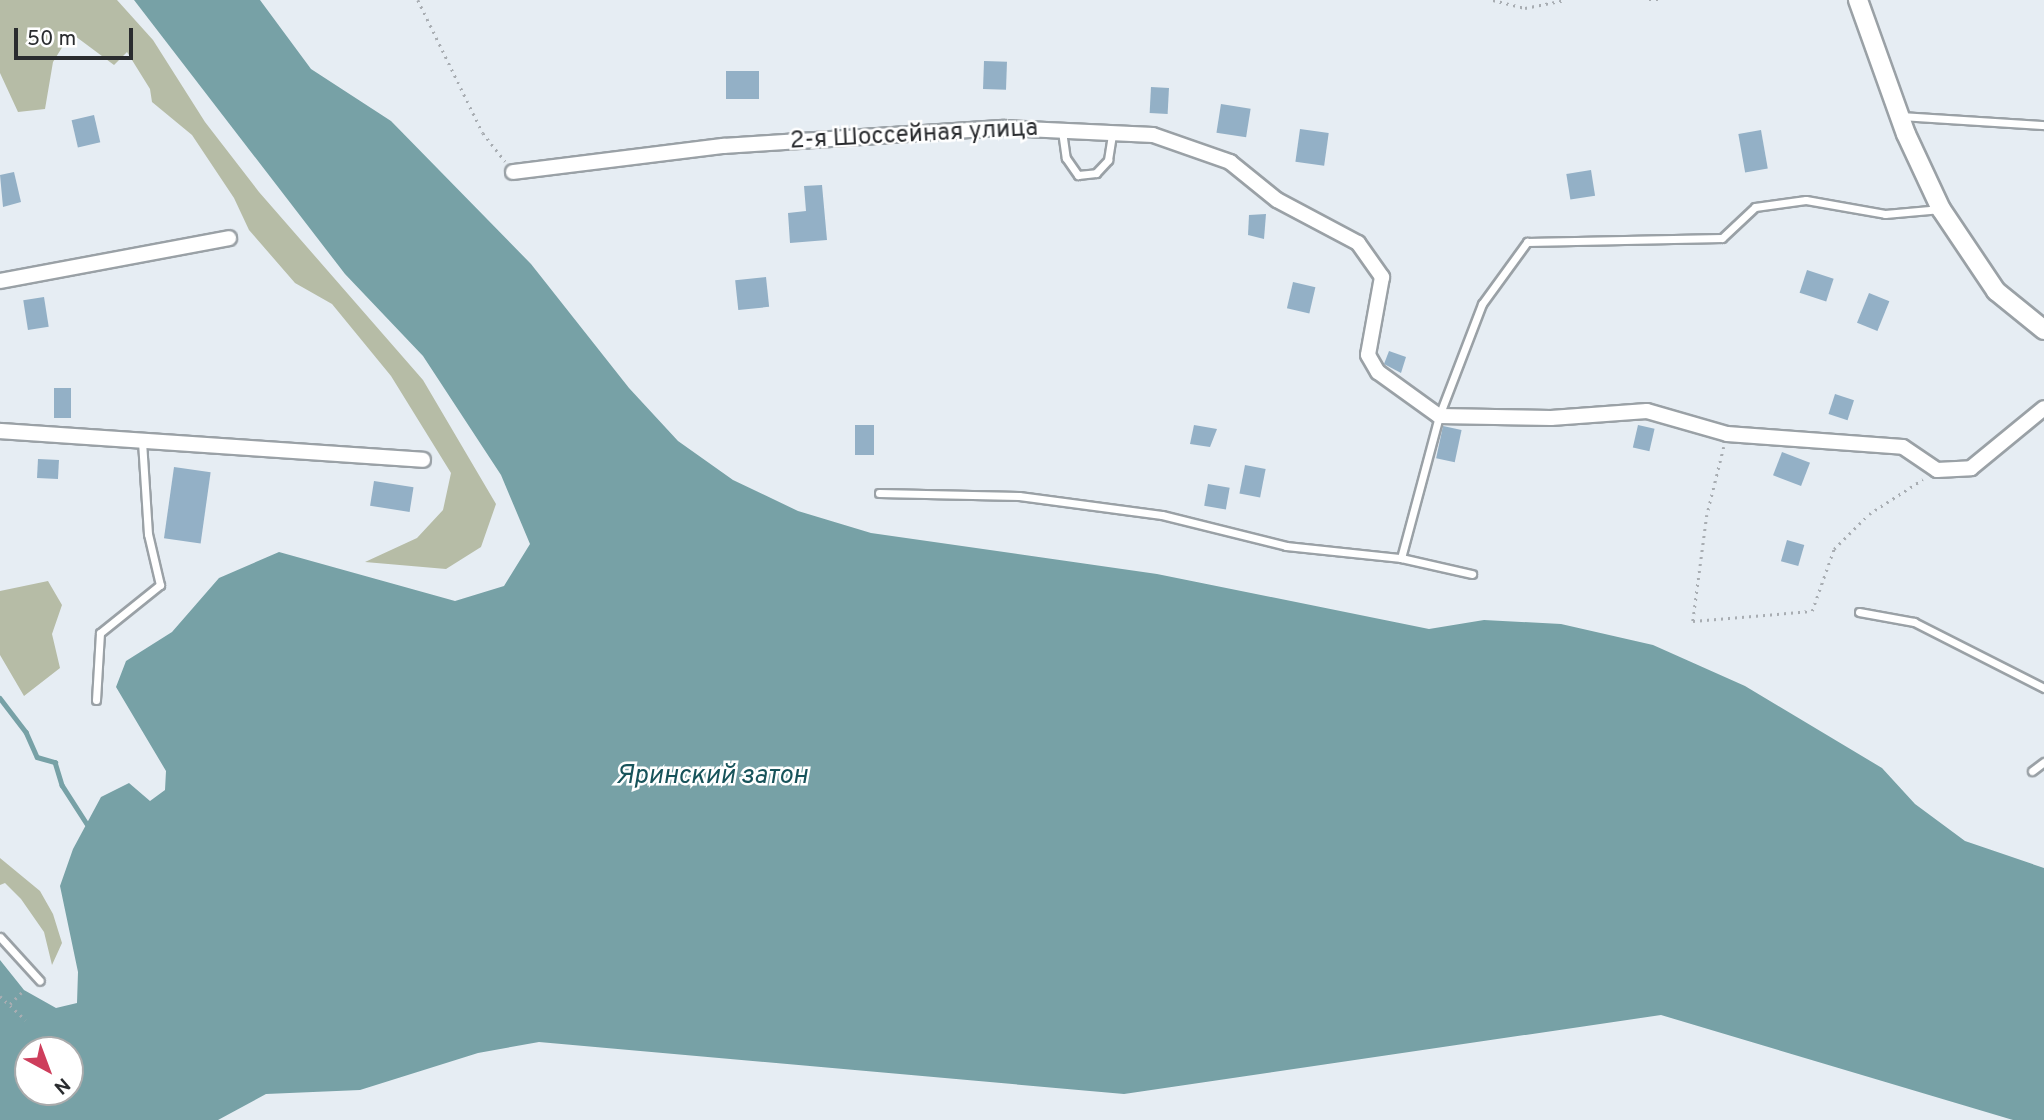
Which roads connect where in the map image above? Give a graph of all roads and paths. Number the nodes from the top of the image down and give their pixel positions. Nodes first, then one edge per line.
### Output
1 (418, 0) edge
2 (1493, 0) edge
3 (1565, 0) edge
4 (1649, 0) edge
5 (1663, 0) edge
6 (1858, 0) edge
7 (1900, 116) junction
8 (2044, 125) edge
9 (1062, 130) junction
10 (1112, 133) junction
11 (513, 172) joint
12 (1941, 209) junction
13 (229, 238) dead end
14 (0, 281) edge
15 (2044, 330) edge
16 (2044, 408) edge
17 (1439, 416) junction
18 (0, 431) edge
19 (1727, 434) junction
20 (142, 440) junction
21 (423, 460) dead end
22 (1937, 470) junction
23 (879, 493) dead end
24 (1401, 558) junction
25 (1472, 574) dead end
26 (1859, 612) dead end
27 (2044, 688) edge
28 (96, 701) dead end
29 (2044, 762) edge
30 (2032, 771) dead end
31 (0, 937) edge
32 (40, 981) dead end
33 (24, 990) dead end
34 (0, 996) edge
35 (10, 1004) junction
36 (26, 1020) dead end

1 - 11 path
2 - 3 path
4 - 5 path
6 - 7 street
7 - 8 lane
7 - 12 street
9 - 10 street, 2-я Шоссейная улица
9 - 10 lane
9 - 11 street, 2-я Шоссейная улица
10 - 17 street, 2-я Шоссейная улица
12 - 15 street
12 - 17 lane
13 - 14 street
16 - 22 street
17 - 19 street
17 - 24 lane
18 - 20 street
19 - 22 street
19 - 22 path
20 - 21 street
20 - 28 lane
23 - 24 lane
24 - 25 lane
26 - 27 lane
29 - 30 lane
31 - 32 lane
33 - 35 path
34 - 35 path
35 - 36 path

